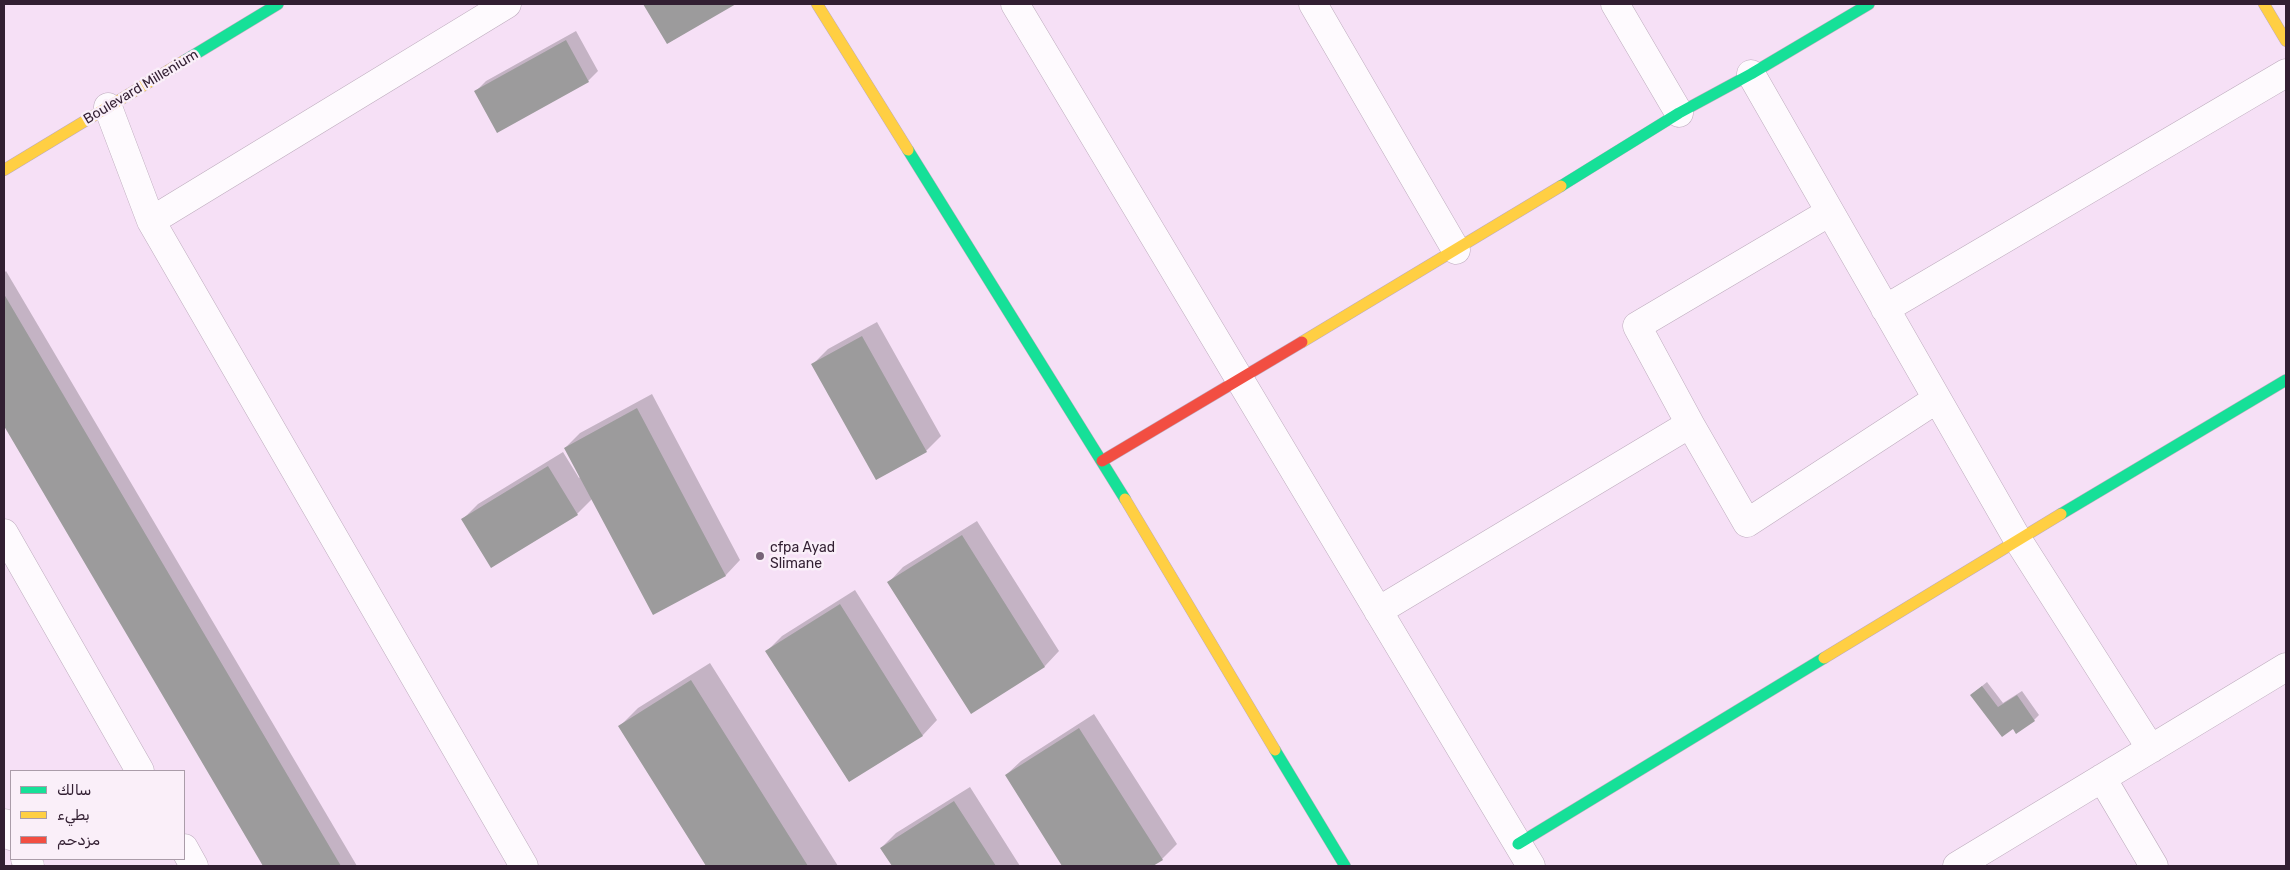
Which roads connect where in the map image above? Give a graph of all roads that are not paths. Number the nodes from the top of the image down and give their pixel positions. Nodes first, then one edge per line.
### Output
1 (278, 4) edge
2 (507, 4) edge
3 (817, 4) edge
4 (1015, 4) edge
5 (1313, 4) edge
6 (1614, 4) edge
7 (1869, 4) edge
8 (2264, 4) edge
9 (2286, 41) edge
10 (2286, 73) edge
11 (1751, 74) junction
12 (108, 107) junction
13 (1679, 113) junction
14 (4, 170) edge
15 (1830, 212) junction
16 (151, 221) junction
17 (1456, 250) junction
18 (1885, 309) junction
19 (1240, 379) junction
20 (2286, 380) edge
21 (1937, 399) junction
22 (1690, 424) junction
23 (1102, 461) junction
24 (4, 533) edge
25 (2018, 540) junction
26 (1378, 611) junction
27 (2286, 667) edge
28 (2151, 748) junction
29 (139, 770) edge
30 (2102, 778) junction
31 (4, 823) edge
32 (10, 834) edge
33 (185, 850) edge
34 (1525, 855) edge
35 (194, 866) edge
36 (524, 866) edge
37 (1345, 866) edge
38 (1957, 866) edge
39 (2154, 866) edge

1 - 12 street, Boulevard Millenium
2 - 16 street
3 - 23 street
4 - 19 street
5 - 17 street
6 - 13 street
7 - 11 street
8 - 9 street
10 - 18 street
11 - 13 street
11 - 15 street
12 - 14 street, Boulevard Millenium
12 - 16 street
13 - 17 street
15 - 18 street
15 - 22 street
16 - 36 street
17 - 19 street
18 - 21 street
19 - 23 street
19 - 26 street
20 - 25 street
21 - 22 street
21 - 25 street
22 - 26 street
23 - 37 street
24 - 29 street
25 - 28 street
25 - 34 street
26 - 34 street
27 - 28 street
28 - 30 street
30 - 38 street
30 - 39 street
31 - 32 street
33 - 35 street

